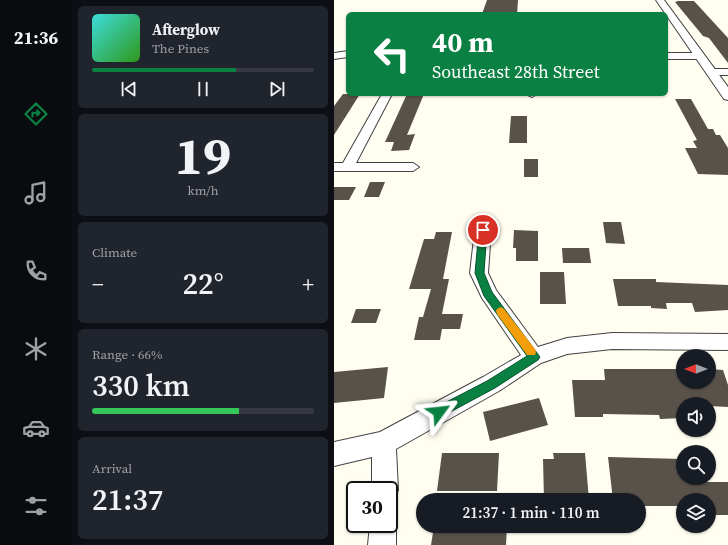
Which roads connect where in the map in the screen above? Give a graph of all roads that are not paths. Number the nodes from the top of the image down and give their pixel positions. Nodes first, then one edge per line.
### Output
1 (660, 0) edge
2 (346, 54) edge
3 (334, 56) edge
4 (668, 56) edge
5 (699, 56) junction
6 (711, 72) junction
7 (728, 72) edge
8 (386, 96) edge
9 (728, 96) edge
10 (340, 167) edge
11 (413, 167) dead end
12 (483, 230) dead end
13 (728, 342) edge
14 (534, 357) junction
15 (384, 443) junction
16 (334, 454) edge
17 (385, 481) edge
18 (383, 533) edge
19 (382, 545) edge

1 - 5 street
2 - 3 street
4 - 5 street
5 - 6 street
6 - 7 street
6 - 9 street
8 - 10 street
10 - 11 street
12 - 14 street
13 - 14 street
14 - 15 street
15 - 16 street
15 - 17 street
18 - 19 street

